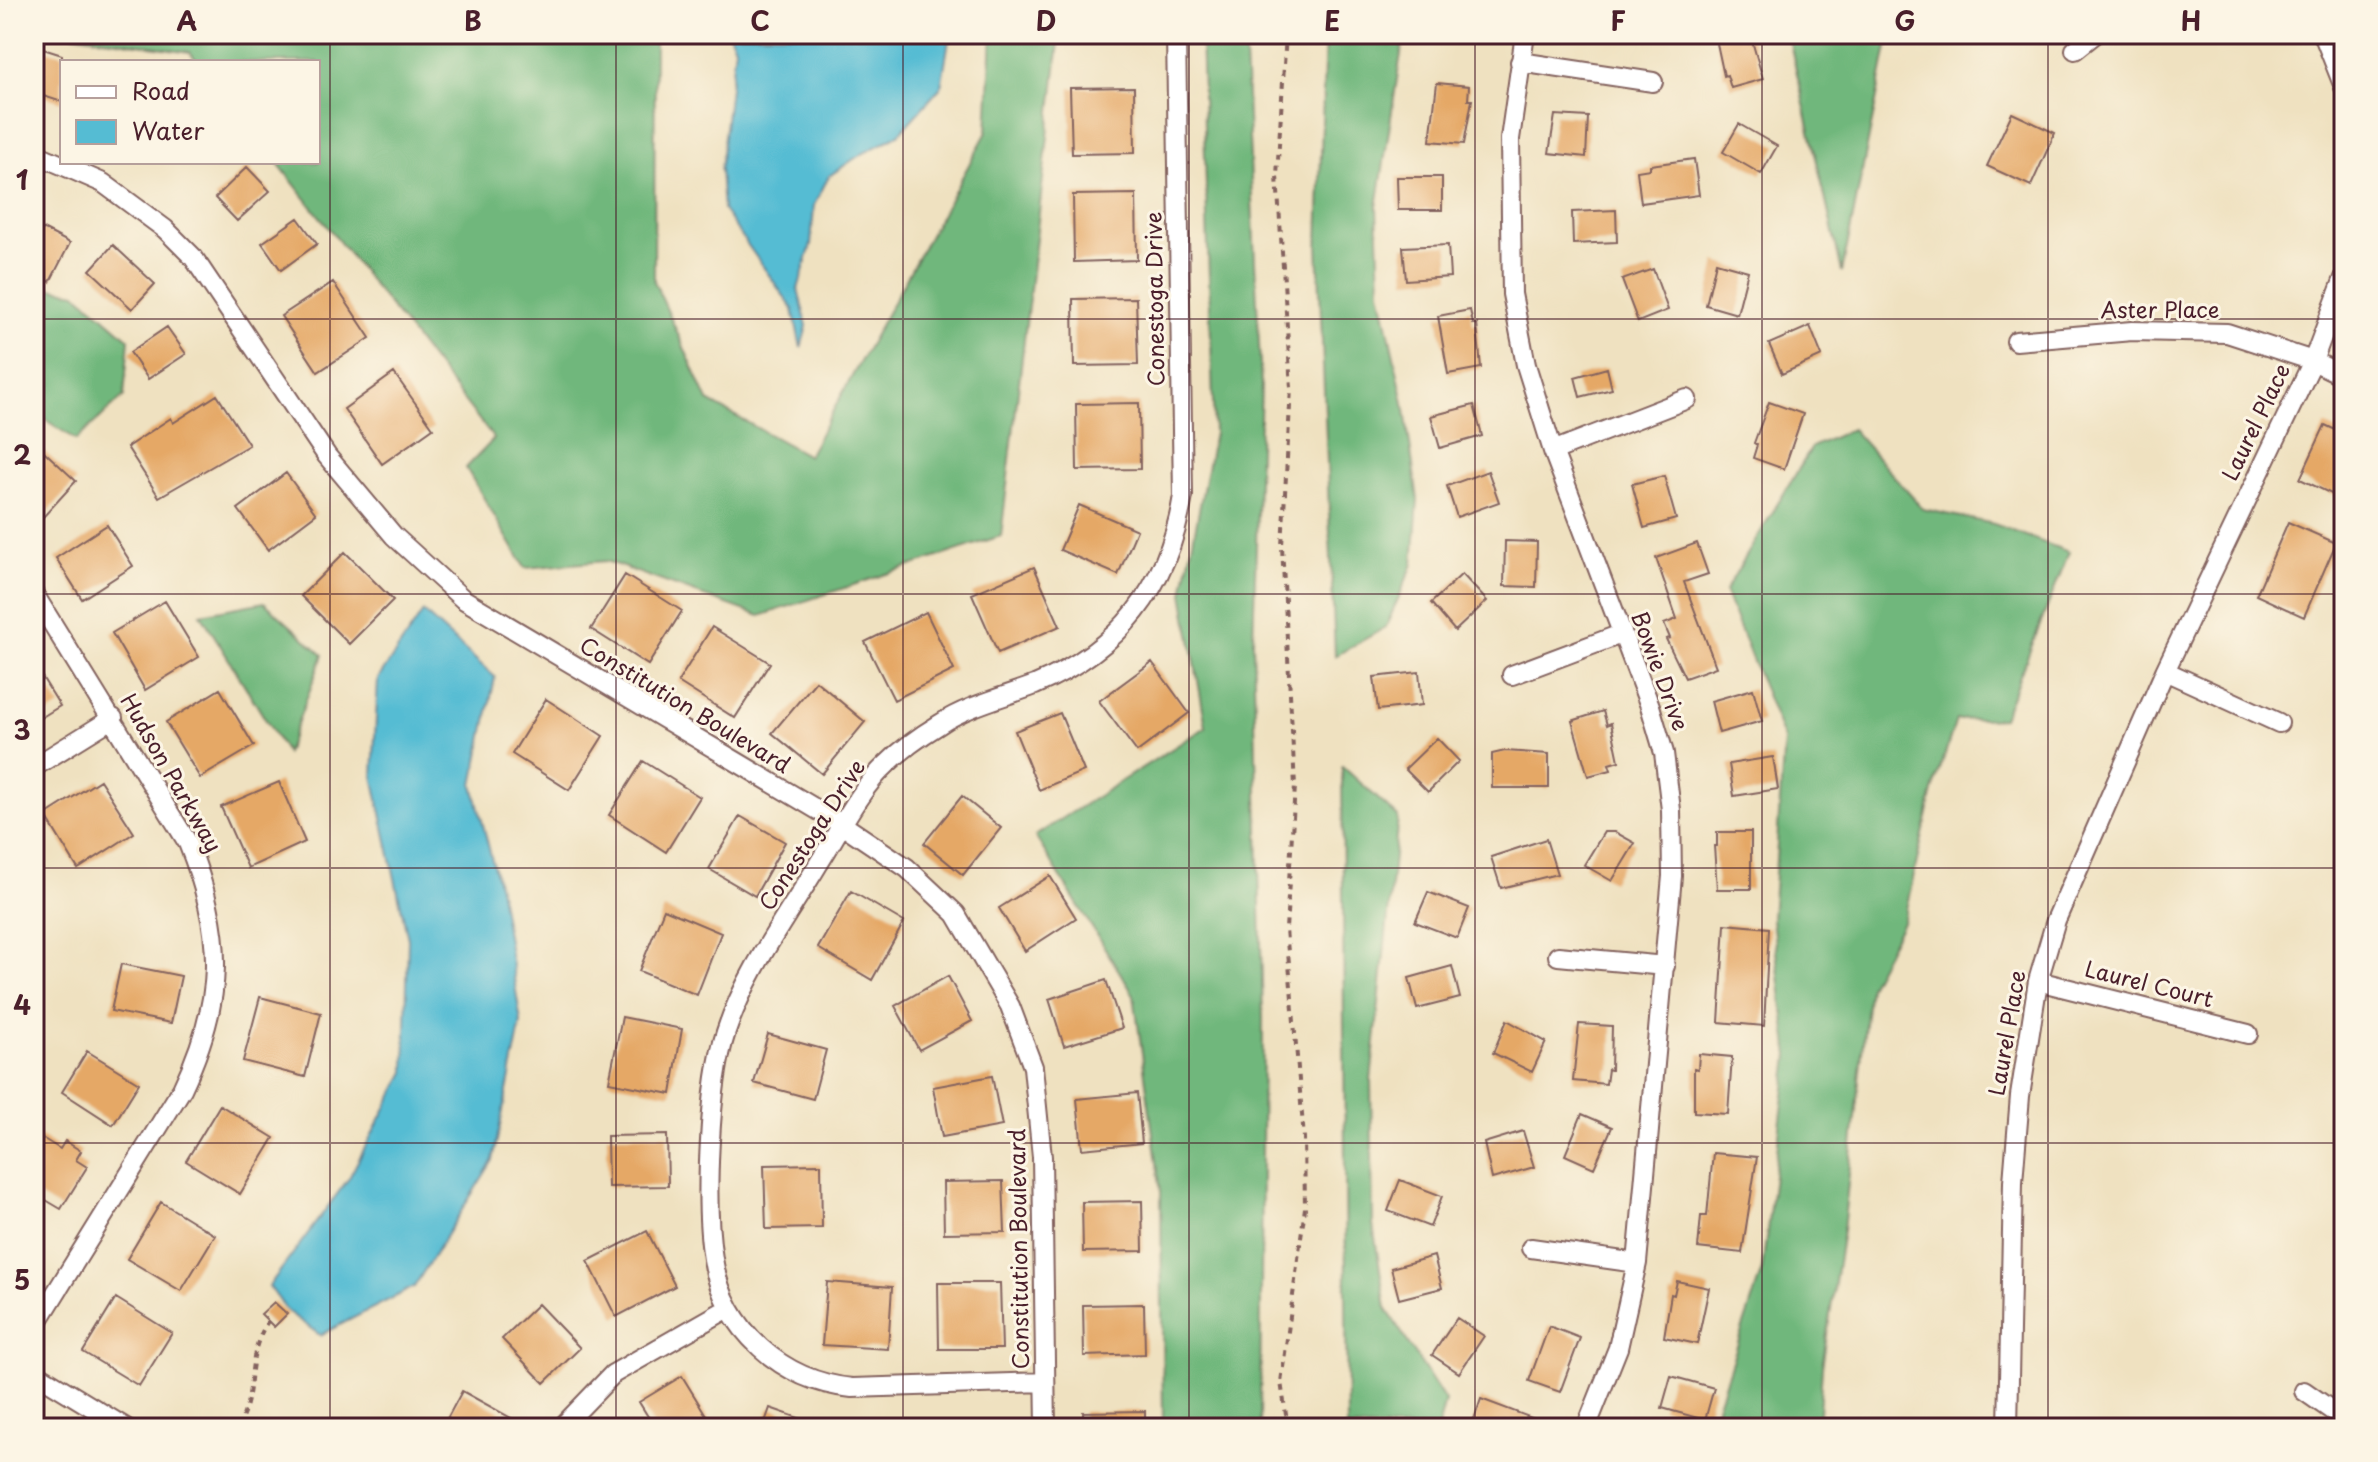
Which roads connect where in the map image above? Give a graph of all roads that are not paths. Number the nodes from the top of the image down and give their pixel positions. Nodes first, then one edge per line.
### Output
1 (1176, 34) edge
2 (1525, 34) edge
3 (2095, 34) edge
4 (2323, 34) edge
5 (2075, 50) dead end
6 (1520, 62) junction
7 (2342, 76) edge
8 (1653, 82) dead end
9 (34, 153) edge
10 (2344, 278) edge
11 (2016, 341) dead end
12 (2313, 361) junction
13 (2344, 376) edge
14 (1687, 399) dead end
15 (1553, 451) junction
16 (34, 594) edge
17 (1621, 634) junction
18 (2165, 671) junction
19 (1512, 675) dead end
20 (113, 718) junction
21 (2279, 723) dead end
22 (34, 767) edge
23 (843, 825) junction
24 (1558, 956) dead end
25 (1665, 966) junction
26 (2038, 981) junction
27 (2248, 1034) dead end
28 (1531, 1248) dead end
29 (1637, 1263) junction
30 (727, 1309) junction
31 (34, 1328) edge
32 (34, 1372) edge
33 (1045, 1382) junction
34 (2304, 1391) dead end
35 (2344, 1419) edge
36 (126, 1428) edge
37 (561, 1428) edge
38 (1046, 1428) edge
39 (1586, 1428) edge
40 (2008, 1428) edge

1 - 23 street, Conestoga Drive
2 - 6 street, Bowie Drive
3 - 5 street
4 - 7 street
6 - 8 street
6 - 15 street, Bowie Drive
9 - 23 street, Constitution Boulevard
10 - 12 street, Laurel Place
11 - 12 street, Aster Place
12 - 13 street, Aster Place
12 - 18 street, Laurel Place
14 - 15 street
15 - 17 street, Bowie Drive
16 - 20 street, Hudson Parkway
17 - 19 street
17 - 25 street, Bowie Drive
18 - 21 street
18 - 26 street, Laurel Place
20 - 22 street
20 - 31 street, Hudson Parkway
23 - 30 street, Conestoga Drive
23 - 33 street, Constitution Boulevard
24 - 25 street
25 - 29 street, Bowie Drive
26 - 27 street, Laurel Court
26 - 40 street, Laurel Place
28 - 29 street
29 - 39 street, Bowie Drive
30 - 33 street, Conestoga Drive
30 - 37 street
32 - 36 street
33 - 38 street, Constitution Boulevard
34 - 35 street

